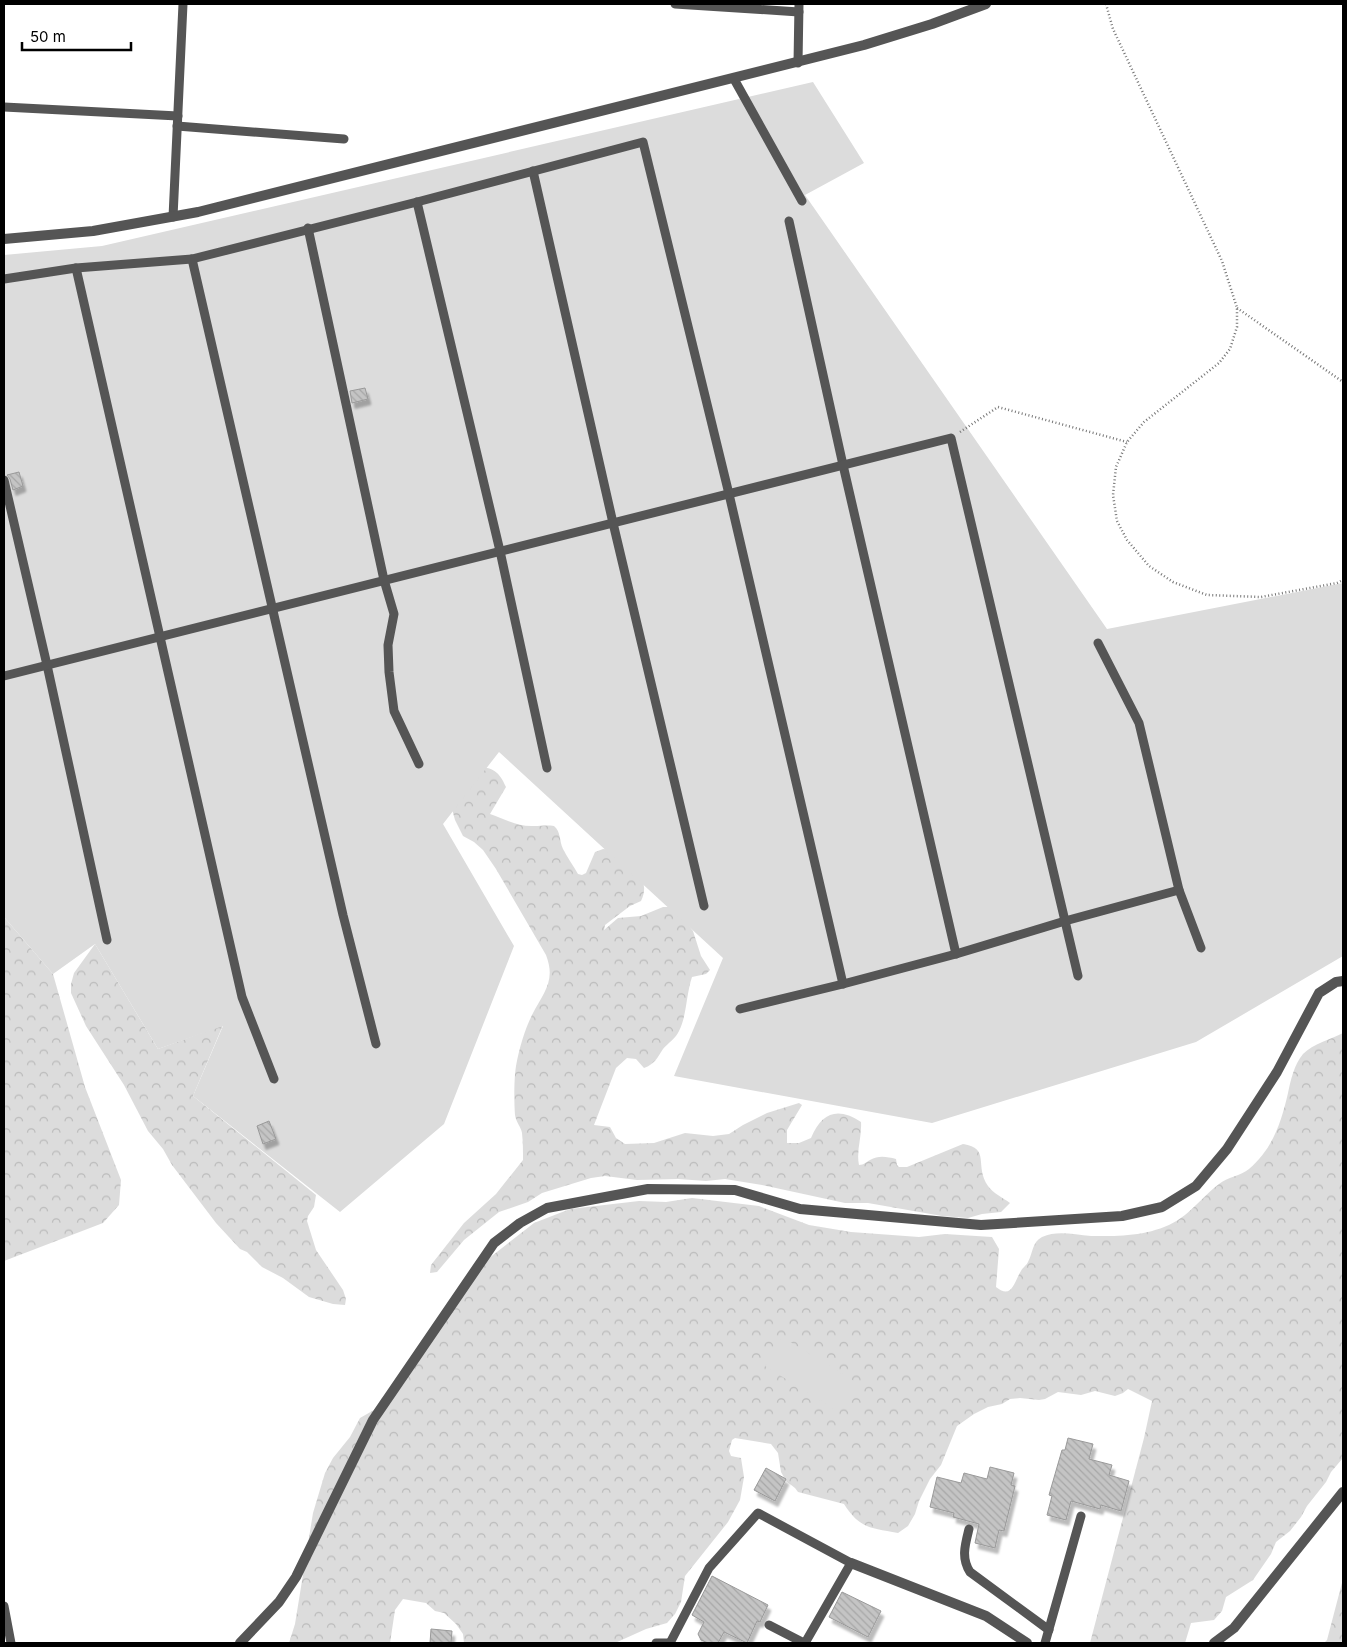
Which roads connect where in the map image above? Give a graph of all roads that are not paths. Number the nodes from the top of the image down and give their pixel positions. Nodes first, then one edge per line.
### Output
1 (183, 4) edge
2 (675, 4) edge
3 (986, 4) edge
4 (799, 8) edge
5 (798, 63) junction
6 (734, 79) junction
7 (4, 107) edge
8 (178, 116) junction
9 (177, 126) junction
10 (344, 139) dead end
11 (533, 171) junction
12 (802, 201) dead end
13 (418, 202) junction
14 (173, 217) junction
15 (789, 221) dead end
16 (308, 228) junction
17 (4, 239) edge
18 (192, 258) junction
19 (76, 268) junction
20 (4, 278) edge
21 (843, 465) junction
22 (4, 480) edge
23 (728, 494) junction
24 (612, 523) junction
25 (500, 551) junction
26 (384, 580) junction
27 (273, 609) junction
28 (161, 637) junction
29 (1098, 643) dead end
30 (47, 666) junction
31 (4, 676) edge
32 (418, 764) dead end
33 (546, 768) dead end
34 (1179, 890) junction
35 (704, 906) dead end
36 (1065, 920) junction
37 (107, 940) dead end
38 (1201, 948) dead end
39 (956, 954) junction
40 (1078, 976) dead end
41 (1343, 981) edge
42 (843, 984) junction
43 (740, 1009) dead end
44 (376, 1044) dead end
45 (274, 1078) dead end
46 (1343, 1492) edge
47 (1080, 1516) dead end
48 (969, 1529) dead end
49 (851, 1563) junction
50 (4, 1606) edge
51 (769, 1625) dead end
52 (1049, 1630) junction
53 (12, 1643) edge
54 (240, 1643) edge
55 (656, 1643) edge
56 (669, 1643) edge
57 (805, 1643) edge
58 (1028, 1643) edge
59 (1045, 1643) edge
60 (1214, 1643) edge

1 - 8 lane
2 - 4 lane
3 - 5 street
4 - 5 lane
5 - 6 street
6 - 12 lane
6 - 14 street
7 - 8 lane
8 - 9 lane
9 - 10 lane
9 - 14 lane
11 - 13 lane
11 - 23 lane
11 - 24 lane
13 - 16 lane
13 - 25 lane
14 - 17 street
15 - 21 lane
16 - 18 lane
16 - 26 lane
18 - 19 lane
18 - 27 lane
19 - 20 lane
19 - 28 lane
21 - 23 lane
21 - 36 lane
21 - 39 lane
22 - 30 lane
23 - 24 lane
23 - 42 lane
24 - 25 lane
24 - 35 lane
25 - 26 lane
25 - 33 lane
26 - 27 lane
26 - 32 lane
27 - 28 lane
27 - 44 lane
28 - 30 lane
28 - 45 lane
29 - 34 lane
30 - 31 lane
30 - 37 lane
34 - 36 lane
34 - 38 lane
36 - 39 lane
36 - 40 lane
39 - 42 lane
41 - 54 street
42 - 43 lane
46 - 60 street
47 - 52 lane
48 - 52 lane
49 - 56 lane
49 - 57 lane
49 - 58 street
50 - 53 lane
51 - 57 lane
52 - 59 lane
55 - 56 lane

